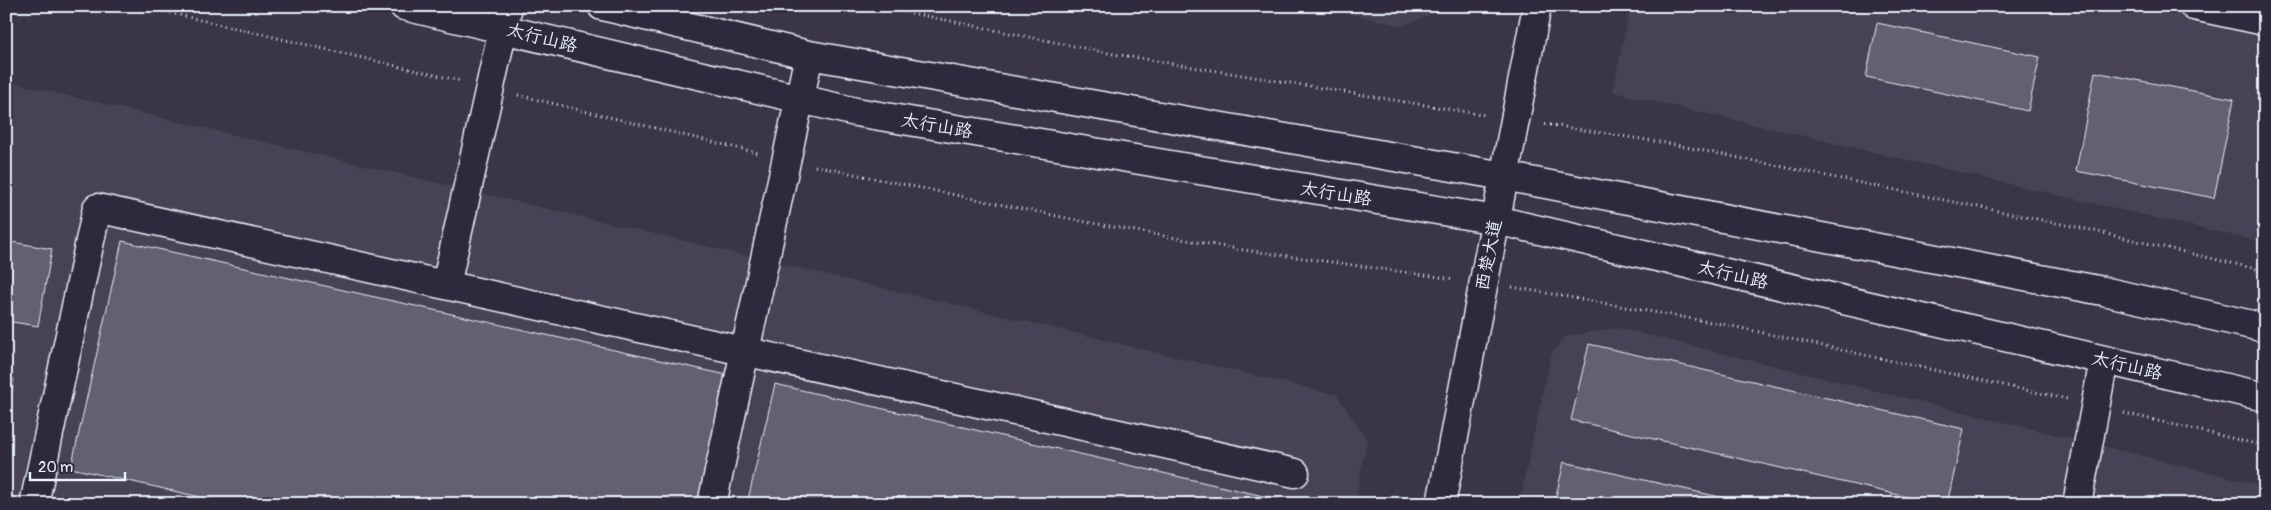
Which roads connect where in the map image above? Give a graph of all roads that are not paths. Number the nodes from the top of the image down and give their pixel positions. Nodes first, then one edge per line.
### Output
1 (404, 6) edge
2 (602, 6) edge
3 (1537, 6) edge
4 (2194, 6) edge
5 (506, 18) edge
6 (2265, 21) edge
7 (809, 55) junction
8 (799, 100) junction
9 (1504, 176) junction
10 (1496, 220) junction
11 (446, 285) junction
12 (2265, 328) edge
13 (745, 351) junction
14 (2104, 360) junction
15 (2265, 397) edge
16 (1296, 472) dead end
17 (34, 504) edge
18 (712, 504) edge
19 (1441, 504) edge
20 (2077, 504) edge

1 - 5 street, 太行山路
2 - 7 street
3 - 9 street, 西楚大道
4 - 6 street
5 - 8 street, 太行山路
5 - 11 street
7 - 8 street
7 - 9 street
8 - 10 street, 太行山路
8 - 13 street
9 - 10 street, 西楚大道
9 - 12 street
10 - 14 street, 太行山路
10 - 19 street, 西楚大道
11 - 13 street
11 - 17 street
13 - 16 street
13 - 18 street
14 - 15 street, 太行山路
14 - 20 street

